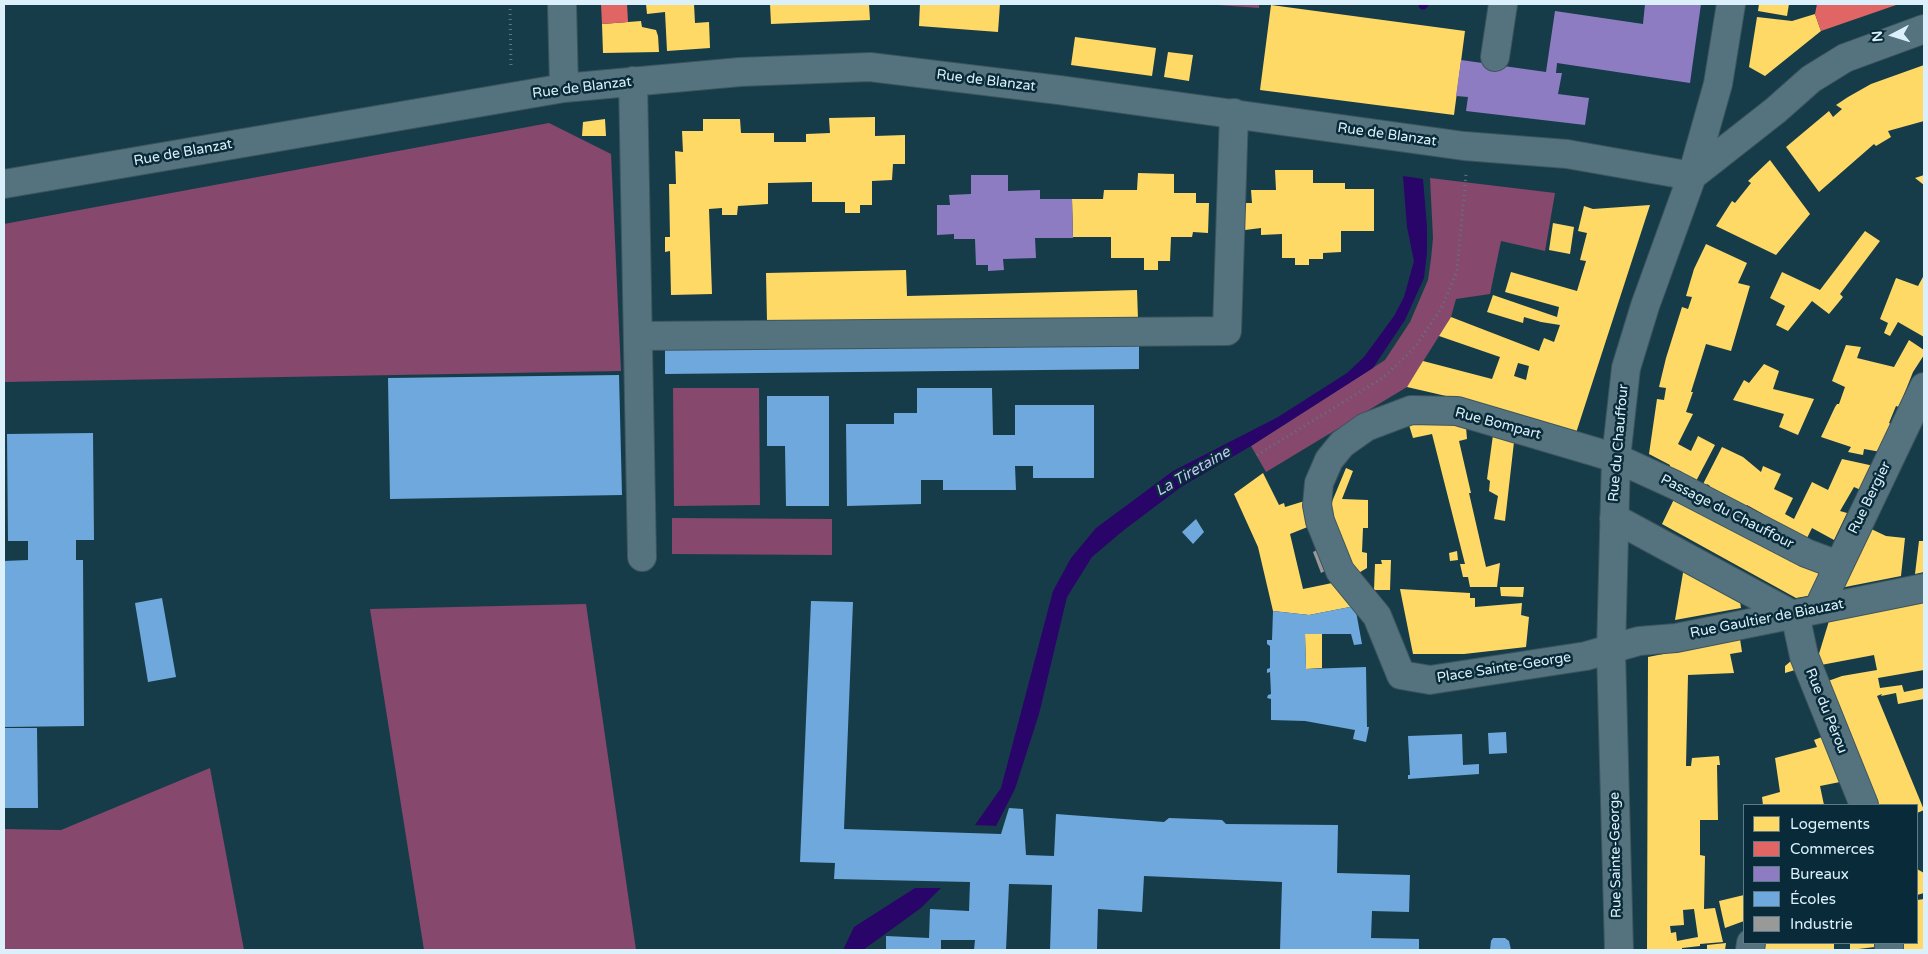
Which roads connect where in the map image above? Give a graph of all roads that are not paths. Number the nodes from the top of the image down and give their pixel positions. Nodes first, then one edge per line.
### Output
1 (562, 4) edge
2 (1503, 4) edge
3 (1731, 4) edge
4 (1924, 29) edge
5 (1495, 57) dead end
6 (633, 81) junction
7 (564, 88) junction
8 (1234, 113) junction
9 (1692, 176) junction
10 (4, 184) edge
11 (638, 336) junction
12 (1924, 387) edge
13 (1616, 458) junction
14 (1614, 518) junction
15 (642, 557) dead end
16 (1838, 565) junction
17 (1924, 588) edge
18 (1801, 612) junction
19 (1377, 616) joint
20 (1611, 650) junction
21 (1864, 804) edge
22 (1619, 950) edge

1 - 7 street
2 - 5 street
3 - 9 street, Rue du Chauffour
4 - 9 street
6 - 7 street, Rue de Blanzat
6 - 8 street, Rue de Blanzat
6 - 11 street
7 - 10 street, Rue de Blanzat
8 - 9 street, Rue de Blanzat
8 - 11 street
9 - 13 street, Rue du Chauffour
11 - 15 street
12 - 16 street, Rue Bergier
13 - 14 street, Rue du Chauffour
13 - 16 street, Passage du Chauffour
13 - 19 street, Rue Bompart
14 - 18 street, Rue du Chauffour
14 - 20 street
16 - 18 street, Rue Bergier
17 - 18 street, Rue Gaultier de Biauzat
18 - 20 street, Rue Gaultier de Biauzat
18 - 21 street, Rue du Pérou
19 - 20 street, Place Sainte-George
20 - 22 street, Rue Sainte-George

